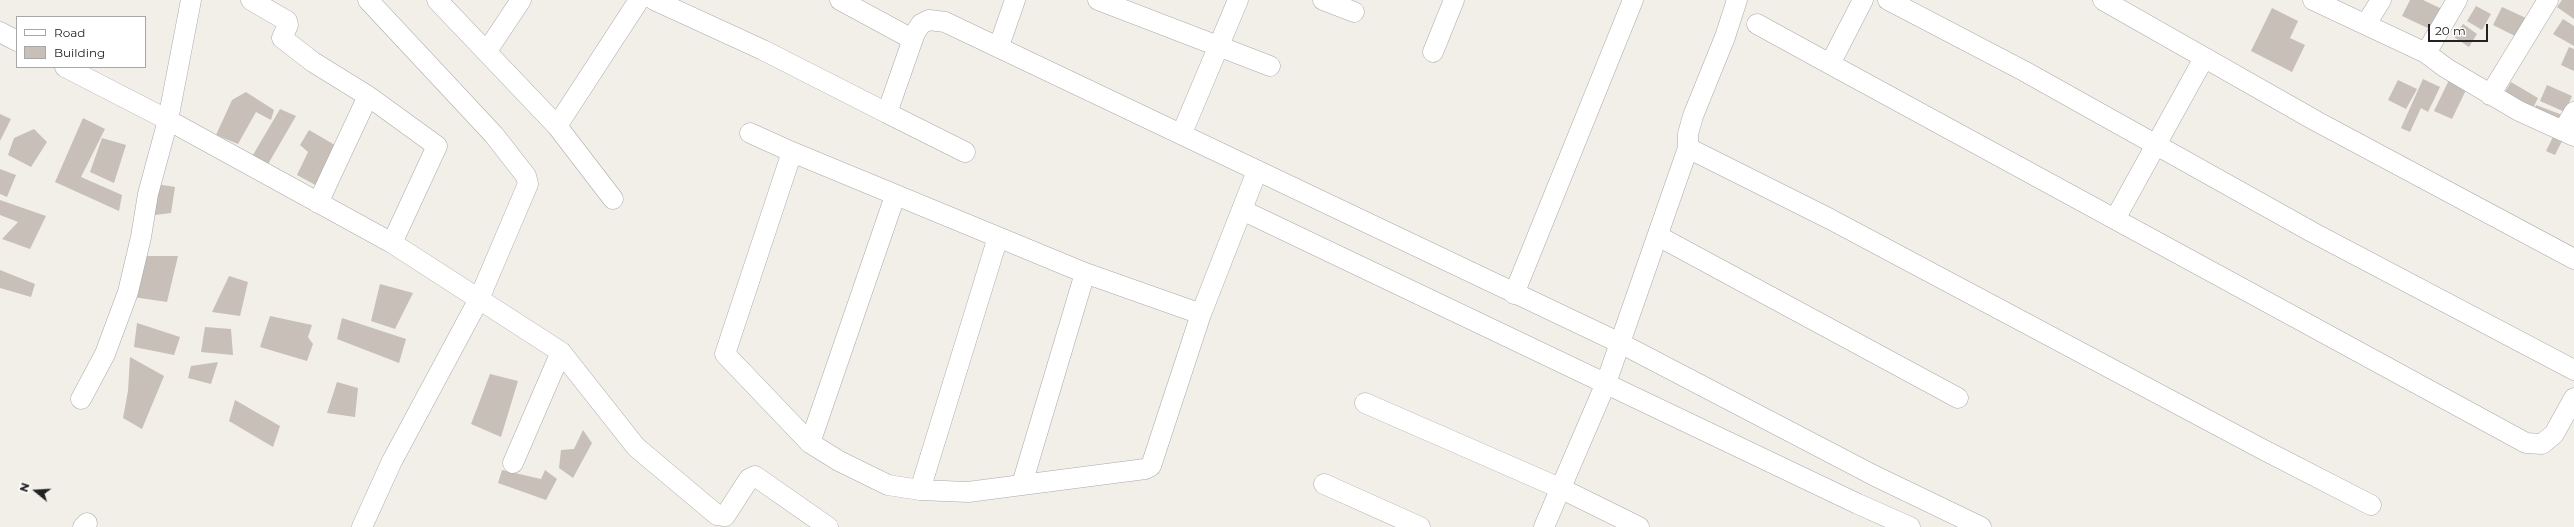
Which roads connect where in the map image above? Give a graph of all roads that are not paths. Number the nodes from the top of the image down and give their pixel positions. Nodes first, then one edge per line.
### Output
1 (191, 0) edge
2 (250, 0) edge
3 (368, 0) edge
4 (437, 0) edge
5 (522, 0) edge
6 (639, 0) edge
7 (654, 0) edge
8 (840, 0) edge
9 (1015, 0) edge
10 (1098, 0) edge
11 (1238, 0) edge
12 (1323, 0) edge
13 (1454, 0) edge
14 (1633, 0) edge
15 (1737, 0) edge
16 (1863, 0) edge
17 (1888, 0) edge
18 (2103, 0) edge
19 (2313, 0) edge
20 (2381, 0) edge
21 (2457, 0) edge
22 (2548, 0) edge
23 (1354, 12) dead end
24 (1757, 24) dead end
25 (2366, 24) junction
26 (0, 32) edge
27 (912, 39) junction
28 (16, 40) edge
29 (999, 46) junction
30 (1220, 46) junction
31 (487, 51) junction
32 (1433, 52) dead end
33 (2426, 53) junction
34 (2204, 58) junction
35 (1830, 64) junction
36 (1270, 66) dead end
37 (67, 68) edge
38 (2490, 95) junction
39 (368, 96) junction
40 (2574, 112) edge
41 (887, 113) junction
42 (168, 120) junction
43 (557, 126) junction
44 (750, 133) dead end
45 (1182, 133) junction
46 (2569, 134) edge
47 (2156, 147) junction
48 (1688, 148) junction
49 (792, 152) junction
50 (965, 152) dead end
51 (1256, 171) junction
52 (895, 196) junction
53 (613, 199) dead end
54 (318, 203) junction
55 (1242, 210) junction
56 (2115, 219) junction
57 (1658, 236) junction
58 (998, 237) junction
59 (392, 243) junction
60 (2574, 258) edge
61 (1085, 273) junction
62 (1514, 294) junction
63 (479, 299) junction
64 (1201, 314) junction
65 (1620, 343) junction
66 (561, 352) junction
67 (2574, 370) edge
68 (1606, 383) junction
69 (1958, 398) dead end
70 (2574, 398) edge
71 (80, 399) dead end
72 (1365, 403) dead end
73 (810, 443) junction
74 (513, 462) dead end
75 (1022, 484) junction
76 (1324, 484) dead end
77 (1562, 489) junction
78 (920, 490) junction
79 (2371, 505) dead end
80 (362, 527) edge
81 (828, 527) edge
82 (1420, 527) edge
83 (1544, 527) edge
84 (1639, 527) edge
85 (1910, 527) edge
86 (1981, 527) edge

1 - 42 street
2 - 39 street
3 - 63 street
4 - 31 street
5 - 31 street
6 - 43 street
7 - 41 street
8 - 27 street
9 - 29 street
10 - 30 street
11 - 30 street
12 - 23 street
13 - 32 street
14 - 62 street
15 - 48 street
16 - 35 street
17 - 47 street
18 - 34 street
19 - 25 street
20 - 25 street
21 - 33 street
22 - 38 street
24 - 35 street
25 - 33 street
26 - 28 street
27 - 29 street
27 - 41 street
29 - 45 street
30 - 36 street
30 - 45 street
31 - 43 street
33 - 38 street
34 - 47 street
34 - 60 street
35 - 56 street
37 - 42 street
38 - 46 street
39 - 54 street
39 - 59 street
40 - 46 street
41 - 50 street
42 - 54 street
42 - 71 street
43 - 53 street
44 - 49 street
45 - 51 street
47 - 56 street
47 - 67 street
48 - 57 street
48 - 79 street
49 - 52 street
49 - 73 street
51 - 55 street
51 - 62 street
52 - 58 street
52 - 73 street
54 - 59 street
55 - 64 street
55 - 68 street
56 - 70 street
57 - 65 street
57 - 69 street
58 - 61 street
58 - 78 street
59 - 63 street
61 - 64 street
61 - 75 street
62 - 65 street
63 - 66 street
63 - 80 street
64 - 75 street
65 - 68 street
65 - 86 street
66 - 74 street
66 - 81 street
68 - 77 street
68 - 85 street
72 - 77 street
73 - 78 street
75 - 78 street
76 - 82 street
77 - 83 street
77 - 84 street

